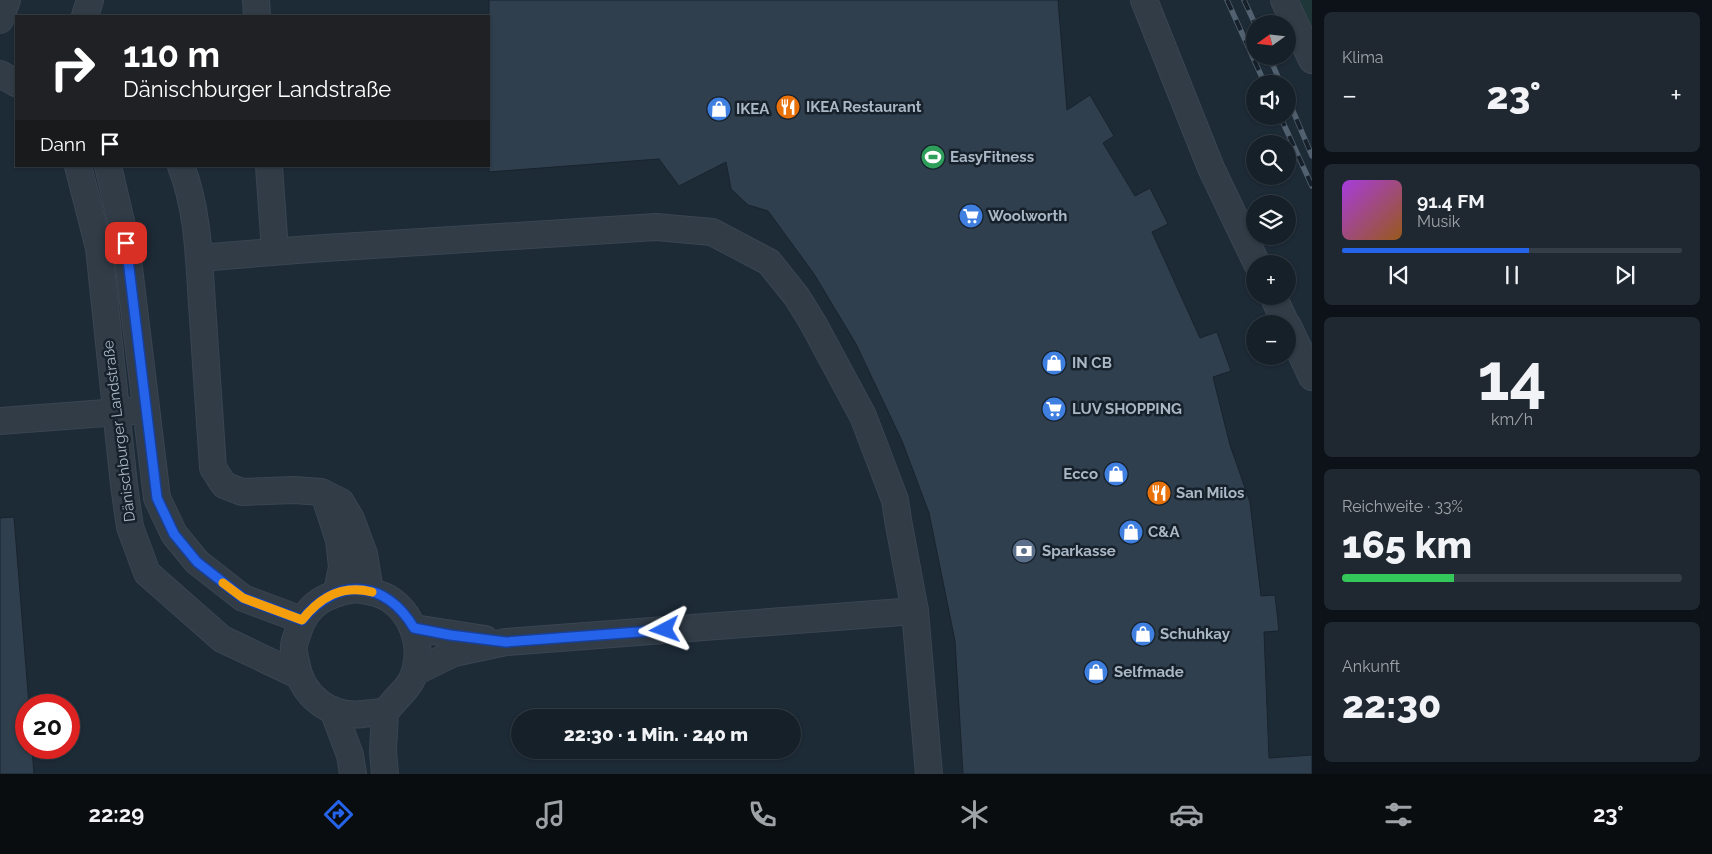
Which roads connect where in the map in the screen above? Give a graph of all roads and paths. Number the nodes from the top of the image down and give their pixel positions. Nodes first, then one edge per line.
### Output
1 (7, 0) edge
2 (90, 0) edge
3 (256, 0) edge
4 (1144, 0) edge
5 (1284, 0) edge
6 (85, 15) edge
7 (257, 15) edge
8 (0, 20) edge
9 (0, 26) edge
10 (15, 33) edge
11 (1312, 60) edge
12 (0, 74) edge
13 (15, 82) edge
14 (78, 167) edge
15 (108, 167) edge
16 (181, 167) edge
17 (269, 167) edge
18 (275, 251) junction
19 (1253, 255) edge
20 (199, 258) junction
21 (1296, 344) edge
22 (1312, 377) edge
23 (146, 410) junction
24 (116, 413) junction
25 (0, 421) edge
26 (321, 492) junction
27 (370, 591) junction
28 (337, 592) junction
29 (915, 611) junction
30 (302, 620) junction
31 (414, 628) junction
32 (506, 642) junction
33 (415, 672) junction
34 (298, 675) junction
35 (333, 710) junction
36 (385, 711) junction
37 (353, 774) edge
38 (385, 774) edge
39 (929, 774) edge

1 - 8 street
2 - 6 street
3 - 7 street
4 - 19 street
5 - 11 street
9 - 10 street
12 - 13 street
14 - 24 street, Dänischburger Landstraße
15 - 23 street, Dänischburger Landstraße
16 - 20 street
17 - 18 street
18 - 20 street
18 - 29 street
20 - 26 street
21 - 22 street
23 - 24 street
23 - 30 street, Dänischburger Landstraße
24 - 25 street
24 - 34 street, Dänischburger Landstraße
26 - 27 street
26 - 28 street
27 - 28 street
27 - 31 street
28 - 30 street
29 - 32 street
29 - 39 street
30 - 34 street
31 - 32 street
31 - 33 street
32 - 33 street
33 - 36 street
34 - 35 street
35 - 36 street
35 - 37 street
36 - 38 street

